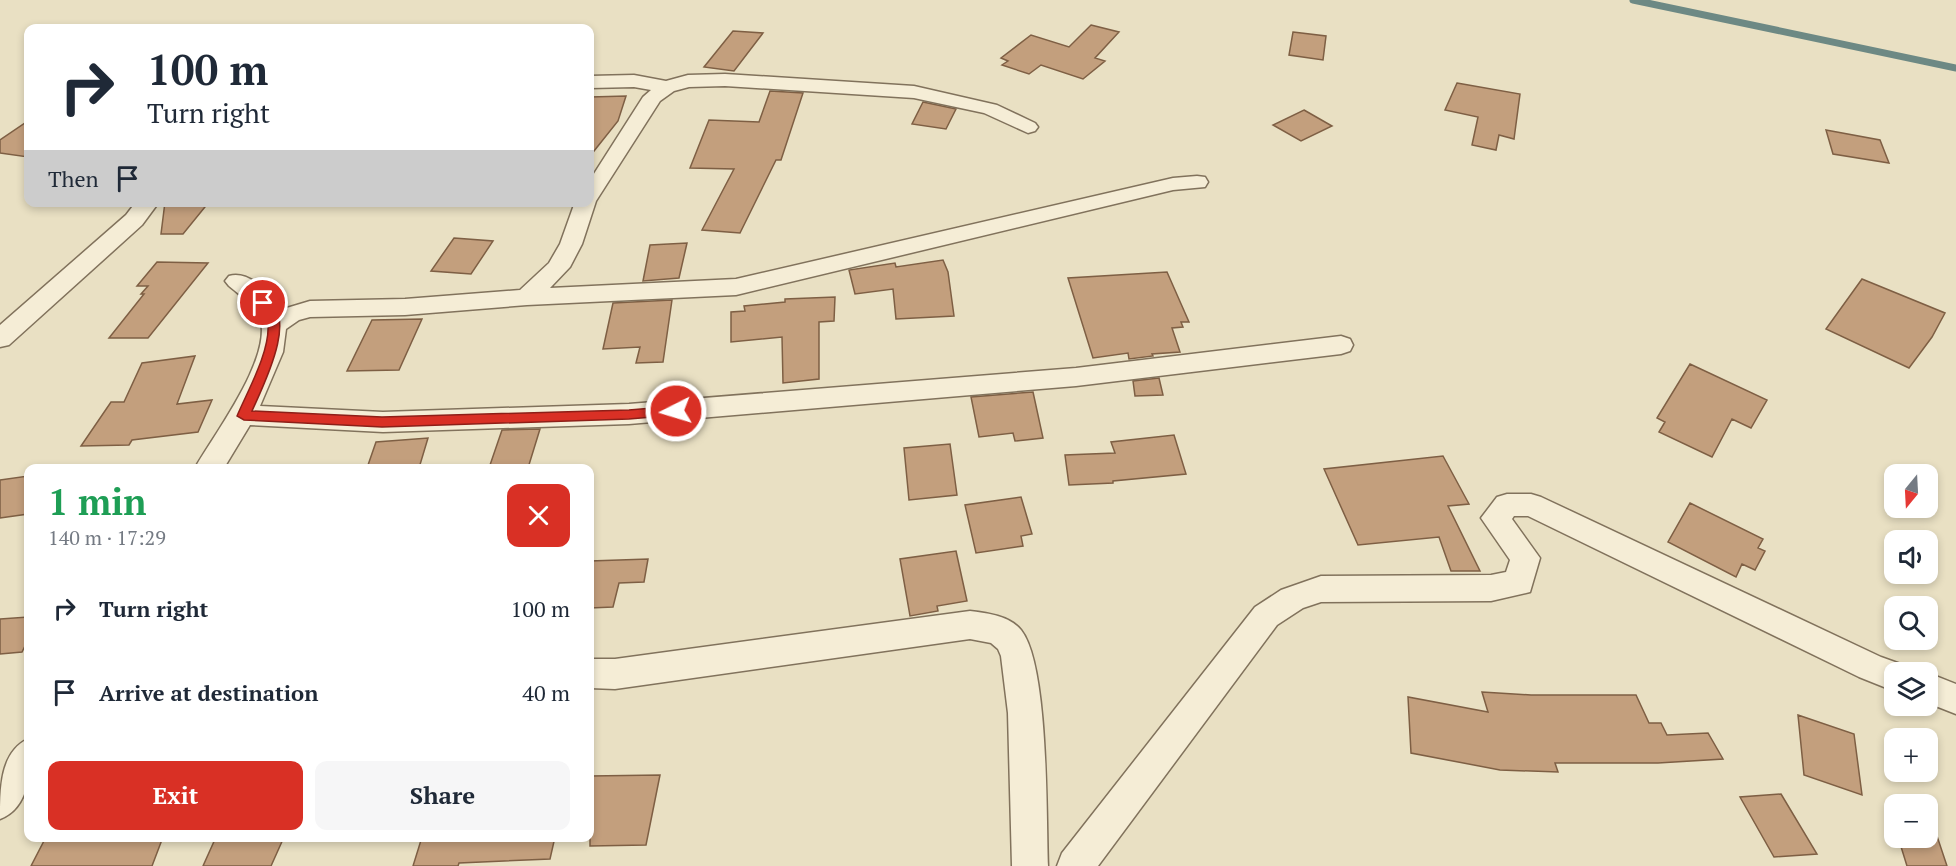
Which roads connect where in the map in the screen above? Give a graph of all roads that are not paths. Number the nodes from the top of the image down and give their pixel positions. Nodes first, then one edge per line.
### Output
1 (594, 82) edge
2 (667, 87) junction
3 (1028, 127) dead end
4 (1197, 182) dead end
5 (594, 190) edge
6 (144, 207) edge
7 (584, 207) edge
8 (237, 281) dead end
9 (526, 297) junction
10 (274, 325) junction
11 (0, 339) edge
12 (1341, 345) dead end
13 (244, 416) junction
14 (212, 464) edge
15 (1884, 672) edge
16 (594, 674) edge
17 (1938, 692) edge
18 (1956, 699) edge
19 (24, 762) edge
20 (0, 802) edge
21 (1030, 866) edge
22 (1076, 866) edge

1 - 2 street
2 - 3 street
2 - 5 street
4 - 9 street
6 - 11 street
7 - 9 street
8 - 10 street
9 - 10 street
10 - 13 street
12 - 13 street
13 - 14 street
15 - 22 street
16 - 21 street
17 - 18 street
19 - 20 street

